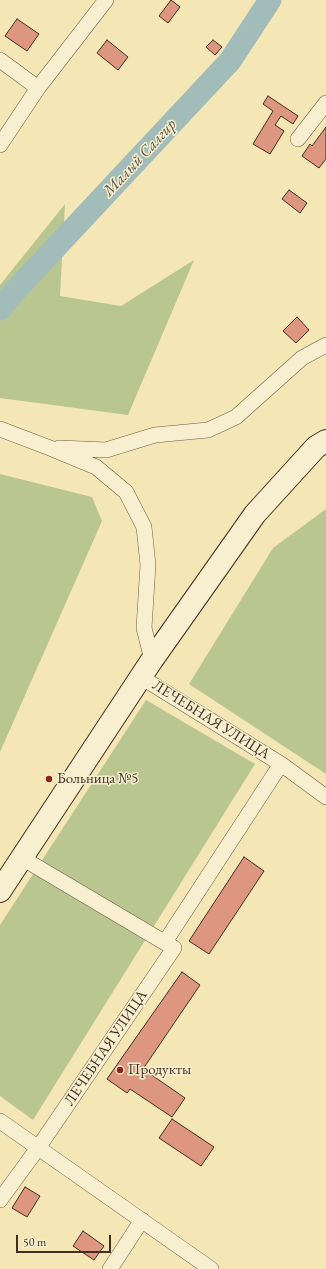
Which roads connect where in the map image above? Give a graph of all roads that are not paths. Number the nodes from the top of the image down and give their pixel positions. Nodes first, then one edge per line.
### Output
1 (106, 0) edge
2 (0, 60) edge
3 (38, 88) junction
4 (326, 102) edge
5 (298, 139) dead end
6 (0, 145) edge
7 (326, 344) edge
8 (0, 429) edge
9 (326, 441) edge
10 (50, 448) junction
11 (147, 668) junction
12 (281, 764) junction
13 (326, 796) edge
14 (22, 858) junction
15 (0, 891) edge
16 (170, 945) junction
17 (0, 1121) edge
18 (38, 1148) junction
19 (0, 1200) edge
20 (142, 1220) junction
21 (110, 1269) edge
22 (211, 1269) edge

1 - 3 street
2 - 3 street
3 - 6 street
4 - 5 street
7 - 10 street
8 - 10 street
9 - 11 main road
10 - 11 street
11 - 12 street, ЛЕЧЕБНАЯ УЛИЦА
11 - 14 main road
12 - 13 street, ЛЕЧЕБНАЯ УЛИЦА
12 - 16 street, ЛЕЧЕБНАЯ УЛИЦА
14 - 15 main road
14 - 16 street
16 - 18 street, ЛЕЧЕБНАЯ УЛИЦА
17 - 18 street
18 - 19 street, ЛЕЧЕБНАЯ УЛИЦА
18 - 20 street
20 - 21 street
20 - 22 street

